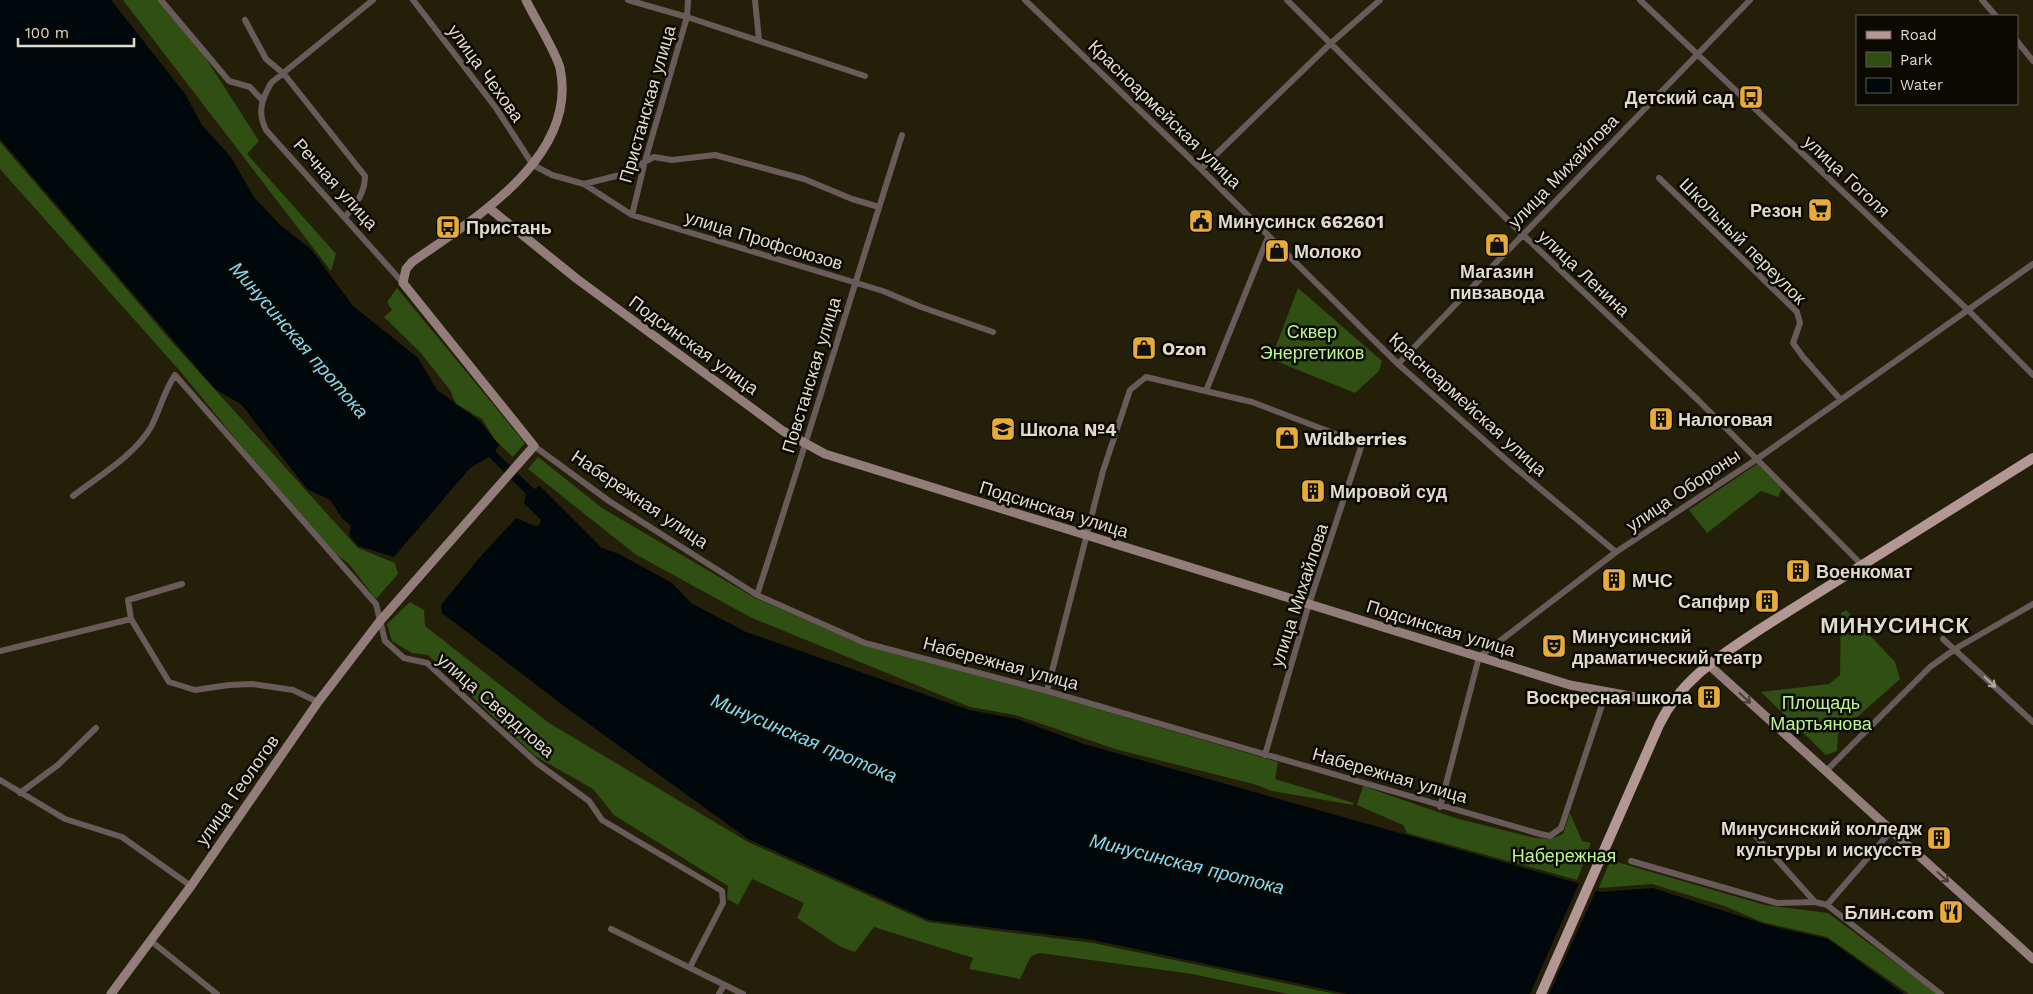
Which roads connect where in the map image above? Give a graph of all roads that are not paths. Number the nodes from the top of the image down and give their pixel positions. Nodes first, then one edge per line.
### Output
1 (160, 0) edge
2 (373, 0) edge
3 (413, 0) edge
4 (526, 0) edge
5 (628, 0) edge
6 (688, 0) edge
7 (755, 0) edge
8 (1025, 0) edge
9 (1286, 0) edge
10 (1380, 0) edge
11 (1640, 0) edge
12 (1750, 0) edge
13 (1982, 0) edge
14 (1995, 15) edge
15 (687, 17) junction
16 (245, 20) dead end
17 (758, 40) junction
18 (2018, 42) edge
19 (1331, 43) junction
20 (1697, 56) junction
21 (2033, 61) edge
22 (284, 74) junction
23 (864, 76) dead end
24 (262, 100) junction
25 (902, 135) dead end
26 (645, 161) junction
27 (533, 164) junction
28 (1201, 168) junction
29 (1659, 178) dead end
30 (584, 184) junction
31 (878, 207) junction
32 (489, 208) junction
33 (632, 215) junction
34 (345, 217) junction
35 (1522, 234) junction
36 (1268, 238) junction
37 (2033, 264) edge
38 (854, 282) junction
39 (403, 283) junction
40 (1969, 311) junction
41 (993, 332) dead end
42 (1398, 364) junction
43 (2033, 375) edge
44 (1206, 391) junction
45 (1840, 398) junction
46 (806, 444) junction
47 (534, 446) junction
48 (2033, 458) edge
49 (1757, 459) junction
50 (73, 496) dead end
51 (1087, 536) junction
52 (1616, 552) junction
53 (1863, 566) junction
54 (182, 584) dead end
55 (757, 594) junction
56 (1309, 604) junction
57 (2033, 604) edge
58 (130, 619) junction
59 (380, 621) junction
60 (1943, 639) dead end
61 (1955, 649) junction
62 (0, 651) edge
63 (1479, 657) junction
64 (1708, 666) junction
65 (1047, 691) junction
66 (1606, 693) junction
67 (1675, 697) junction
68 (318, 702) junction
69 (2033, 722) edge
70 (96, 728) dead end
71 (1265, 755) junction
72 (1825, 772) junction
73 (0, 780) edge
74 (20, 793) junction
75 (1440, 807) junction
76 (1891, 830) junction
77 (1754, 834) dead end
78 (1632, 861) dead end
79 (191, 886) junction
80 (1815, 902) junction
81 (1828, 905) junction
82 (611, 929) dead end
83 (151, 941) junction
84 (2033, 959) edge
85 (690, 967) junction
86 (724, 985) junction
87 (111, 994) edge
88 (217, 994) edge
89 (719, 994) edge
90 (743, 994) edge
91 (1541, 994) edge
92 (1941, 994) edge

1 - 24 street
2 - 22 street
3 - 27 street, улица Чехова
4 - 27 street
5 - 15 street
6 - 15 street, Пристанская улица
7 - 17 street
8 - 28 street, Красноармейская улица
9 - 19 street, улица Ленина
10 - 19 street
11 - 20 street, улица Гоголя
12 - 20 street, улица Михайлова
13 - 14 street
15 - 17 street
15 - 26 street, Пристанская улица
16 - 22 street
17 - 23 street
18 - 21 street
19 - 28 street
19 - 35 street, улица Ленина
20 - 35 street, улица Михайлова
20 - 40 street, улица Гоголя
22 - 24 street
22 - 34 street
24 - 34 street, Речная улица
25 - 31 street, Повстанская улица
26 - 30 street
26 - 31 street
26 - 33 street, Пристанская улица
27 - 30 street, улица Профсоюзов
27 - 32 street
28 - 36 street, Красноармейская улица
29 - 45 street, Школьный переулок
30 - 33 street, улица Профсоюзов
31 - 38 street, Повстанская улица
32 - 39 street
32 - 46 street, Подсинская улица
33 - 38 street, улица Профсоюзов
34 - 39 street, Речная улица
35 - 42 street, улица Михайлова
35 - 49 street, улица Ленина
36 - 42 street, Красноармейская улица
36 - 44 street
37 - 40 street, улица Обороны
38 - 41 street, улица Профсоюзов
38 - 46 street, Повстанская улица
39 - 47 street, Набережная улица
40 - 43 street, улица Гоголя
40 - 45 street, улица Обороны
42 - 52 street, Красноармейская улица
44 - 51 street
44 - 56 street, улица Михайлова
45 - 49 street, улица Обороны
46 - 51 street, Подсинская улица
46 - 55 street, Повстанская улица
47 - 55 street, Набережная улица
47 - 59 street, улица Геологов
48 - 53 main road
49 - 52 street, улица Обороны
49 - 53 street, улица Ленина
50 - 59 street, улица Свердлова
51 - 56 street, Подсинская улица
51 - 65 street
52 - 63 street, улица Обороны
53 - 64 main road
54 - 58 street
55 - 65 street, Набережная улица
56 - 63 street, Подсинская улица
56 - 71 street, улица Михайлова
57 - 61 street
58 - 62 street
58 - 68 street
59 - 68 street, улица Геологов
59 - 85 street, улица Свердлова
60 - 61 street
61 -> 69 street
61 - 72 street
63 - 66 street, Подсинская улица
63 - 75 street
64 - 67 main road
64 -> 72 street
65 - 71 street, Набережная улица
66 - 67 street, Подсинская улица
66 - 75 street, Набережная улица
67 - 91 main road
68 - 79 street, улица Геологов
70 - 74 street
71 - 75 street, Набережная улица
72 - 76 street
73 - 74 street
74 - 79 street
76 - 81 street
76 -> 84 street
77 - 80 street
78 - 80 street
79 - 83 street, улица Геологов
80 - 81 street
81 - 92 street
82 - 85 street
83 - 87 street, улица Геологов
83 - 88 street
85 - 86 street
86 - 89 street
86 - 90 street

